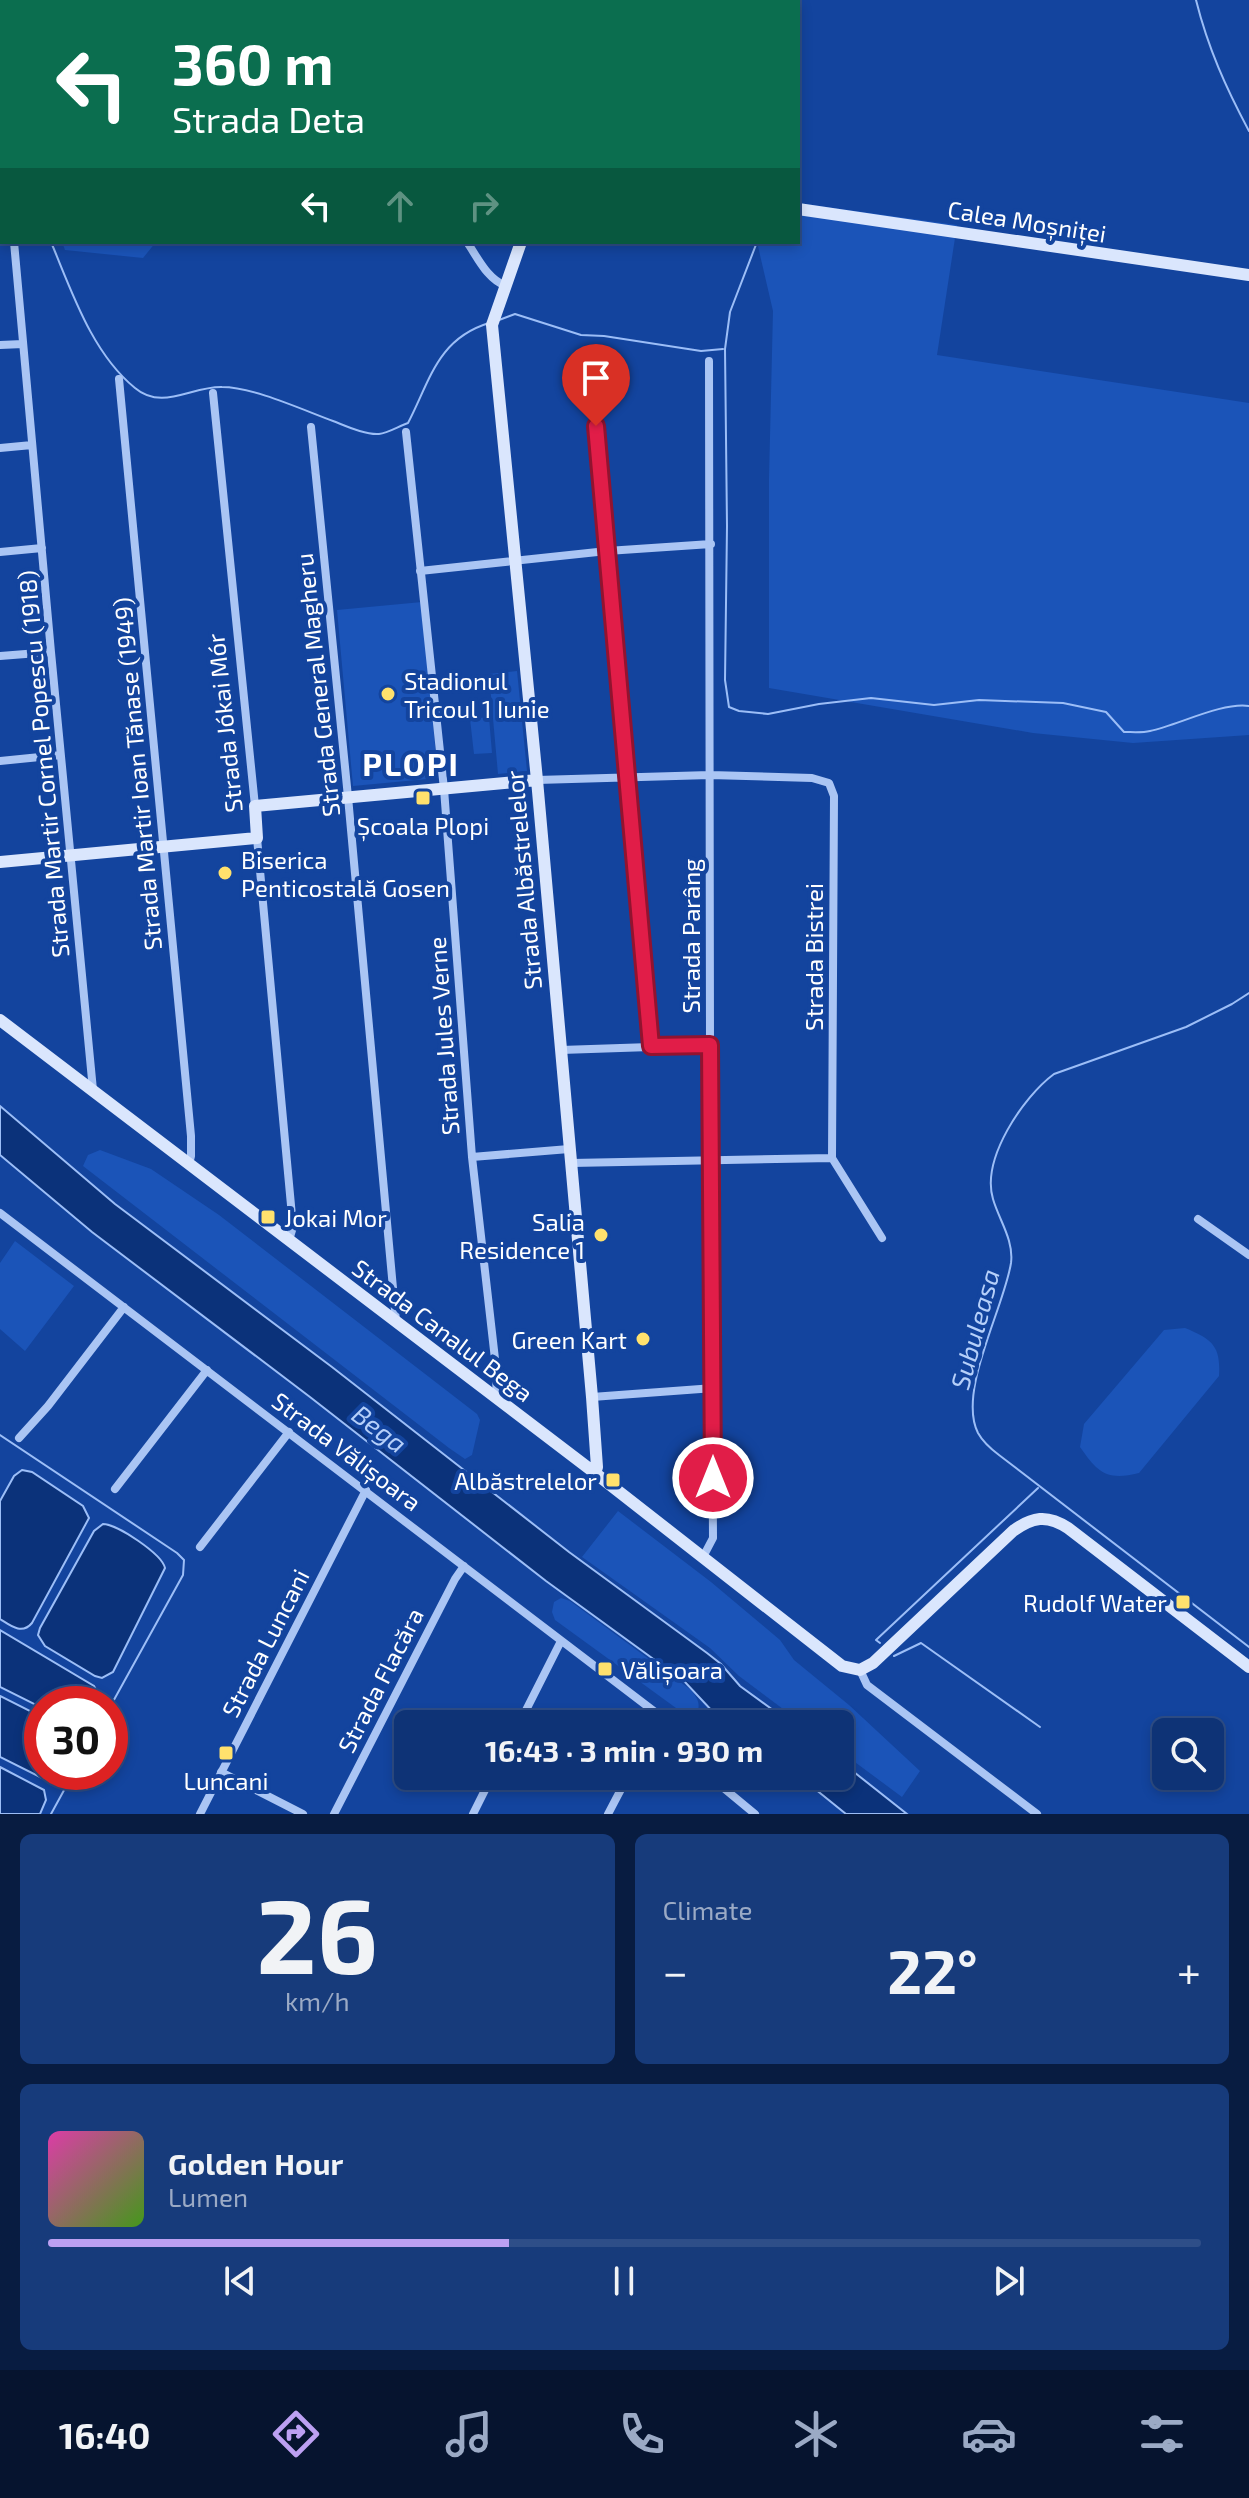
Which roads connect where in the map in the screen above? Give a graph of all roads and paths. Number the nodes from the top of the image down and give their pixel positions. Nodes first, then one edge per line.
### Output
1 (800, 209) edge
2 (14, 244) edge
3 (468, 244) edge
4 (520, 244) edge
5 (1249, 275) edge
6 (506, 286) junction
7 (23, 344) junction
8 (0, 345) edge
9 (709, 361) dead end
10 (590, 363) dead end
11 (119, 379) dead end
12 (213, 393) dead end
13 (311, 427) dead end
14 (406, 432) dead end
15 (32, 445) junction
16 (0, 448) edge
17 (711, 544) junction
18 (42, 548) junction
19 (607, 551) junction
20 (0, 552) edge
21 (515, 561) junction
22 (420, 571) junction
23 (51, 652) junction
24 (0, 656) edge
25 (60, 755) junction
26 (0, 761) edge
27 (710, 775) junction
28 (629, 778) junction
29 (537, 780) junction
30 (444, 789) junction
31 (348, 797) junction
32 (255, 806) junction
33 (257, 838) junction
34 (164, 847) junction
35 (72, 856) junction
36 (0, 862) edge
37 (0, 1020) edge
38 (710, 1045) junction
39 (651, 1046) junction
40 (561, 1050) junction
41 (93, 1091) junction
42 (569, 1149) junction
43 (472, 1157) junction
44 (832, 1158) junction
45 (711, 1159) junction
46 (571, 1163) junction
47 (189, 1164) junction
48 (0, 1213) edge
49 (1198, 1219) dead end
50 (882, 1238) dead end
51 (289, 1240) junction
52 (1249, 1255) edge
53 (124, 1307) junction
54 (396, 1321) junction
55 (207, 1370) junction
56 (714, 1388) junction
57 (592, 1397) junction
58 (497, 1398) junction
59 (289, 1432) junction
60 (19, 1438) dead end
61 (595, 1473) junction
62 (115, 1489) dead end
63 (366, 1490) junction
64 (200, 1547) dead end
65 (703, 1557) junction
66 (464, 1566) junction
67 (561, 1641) junction
68 (1249, 1667) edge
69 (860, 1670) junction
70 (526, 1710) edge
71 (652, 1710) edge
72 (221, 1772) junction
73 (485, 1790) edge
74 (621, 1790) edge
75 (726, 1790) edge
76 (200, 1814) edge
77 (303, 1814) edge
78 (334, 1814) edge
79 (473, 1814) edge
80 (608, 1814) edge
81 (755, 1814) edge
82 (1037, 1814) edge

1 - 5 street, Calea Moșniței
2 - 7 street, Strada Martir Cornel Popescu (1918)
3 - 6 street
4 - 6 street, Strada Albăstrelelor
6 - 21 street, Strada Albăstrelelor
7 - 8 street
7 - 15 street, Strada Martir Cornel Popescu (1918)
9 - 17 street, Strada Parâng
10 - 19 street
11 - 34 street, Strada Martir Ioan Tănase (1949)
12 - 32 street, Strada Jókai Mór
13 - 31 street, Strada General Magheru
14 - 22 street, Strada Jules Verne
15 - 16 street
15 - 18 street, Strada Martir Cornel Popescu (1918)
17 - 19 street
17 - 27 street, Strada Parâng
18 - 20 street
18 - 23 street, Strada Martir Cornel Popescu (1918)
19 - 21 street
19 - 28 street
21 - 22 street
21 - 29 street, Strada Albăstrelelor
22 - 30 street, Strada Jules Verne
23 - 24 street
23 - 25 street, Strada Martir Cornel Popescu (1918)
25 - 26 street
25 - 35 street, Strada Martir Cornel Popescu (1918)
27 - 28 street
27 - 38 street, Strada Parâng
27 - 44 street, Strada Bistrei
28 - 29 street
28 - 39 street
29 - 30 street
29 - 40 street, Strada Albăstrelelor
30 - 31 street
30 - 43 street, Strada Jules Verne
31 - 32 street
31 - 54 street, Strada General Magheru
32 - 33 street, Strada Jókai Mór
33 - 34 street
33 - 51 street, Strada Jókai Mór
34 - 35 street
34 - 47 street, Strada Martir Ioan Tănase (1949)
35 - 36 street
35 - 41 street, Strada Martir Cornel Popescu (1918)
37 - 41 street, Strada Canalul Bega
38 - 39 street
38 - 45 street, Strada Parâng
39 - 40 street
40 - 42 street, Strada Albăstrelelor
41 - 47 street, Strada Canalul Bega
42 - 43 street
42 - 46 street, Strada Albăstrelelor
43 - 58 street, Strada Jules Verne
44 - 45 street
44 - 50 street
45 - 46 street
45 - 56 street, Strada Parâng
46 - 57 street, Strada Albăstrelelor
47 - 51 street, Strada Canalul Bega
48 - 53 street, Strada Vălișoara
49 - 52 street
51 - 54 street, Strada Canalul Bega
53 - 55 street, Strada Vălișoara
53 - 60 street
54 - 58 street, Strada Canalul Bega
55 - 59 street, Strada Vălișoara
55 - 62 street
56 - 57 street
56 - 65 street, Strada Parâng
57 - 61 street, Strada Albăstrelelor
58 - 61 street, Strada Canalul Bega
59 - 63 street, Strada Vălișoara
59 - 64 street
61 - 65 street, Strada Canalul Bega
63 - 66 street, Strada Vălișoara
63 - 72 street, Strada Luncani
65 - 69 street, Strada Canalul Bega
66 - 67 street, Strada Vălișoara
66 - 78 street, Strada Flacăra
67 - 70 street
67 - 71 street, Strada Vălișoara
68 - 69 street
69 - 82 street
72 - 76 street, Strada Luncani
72 - 77 street
73 - 79 street
74 - 80 street
75 - 81 street

